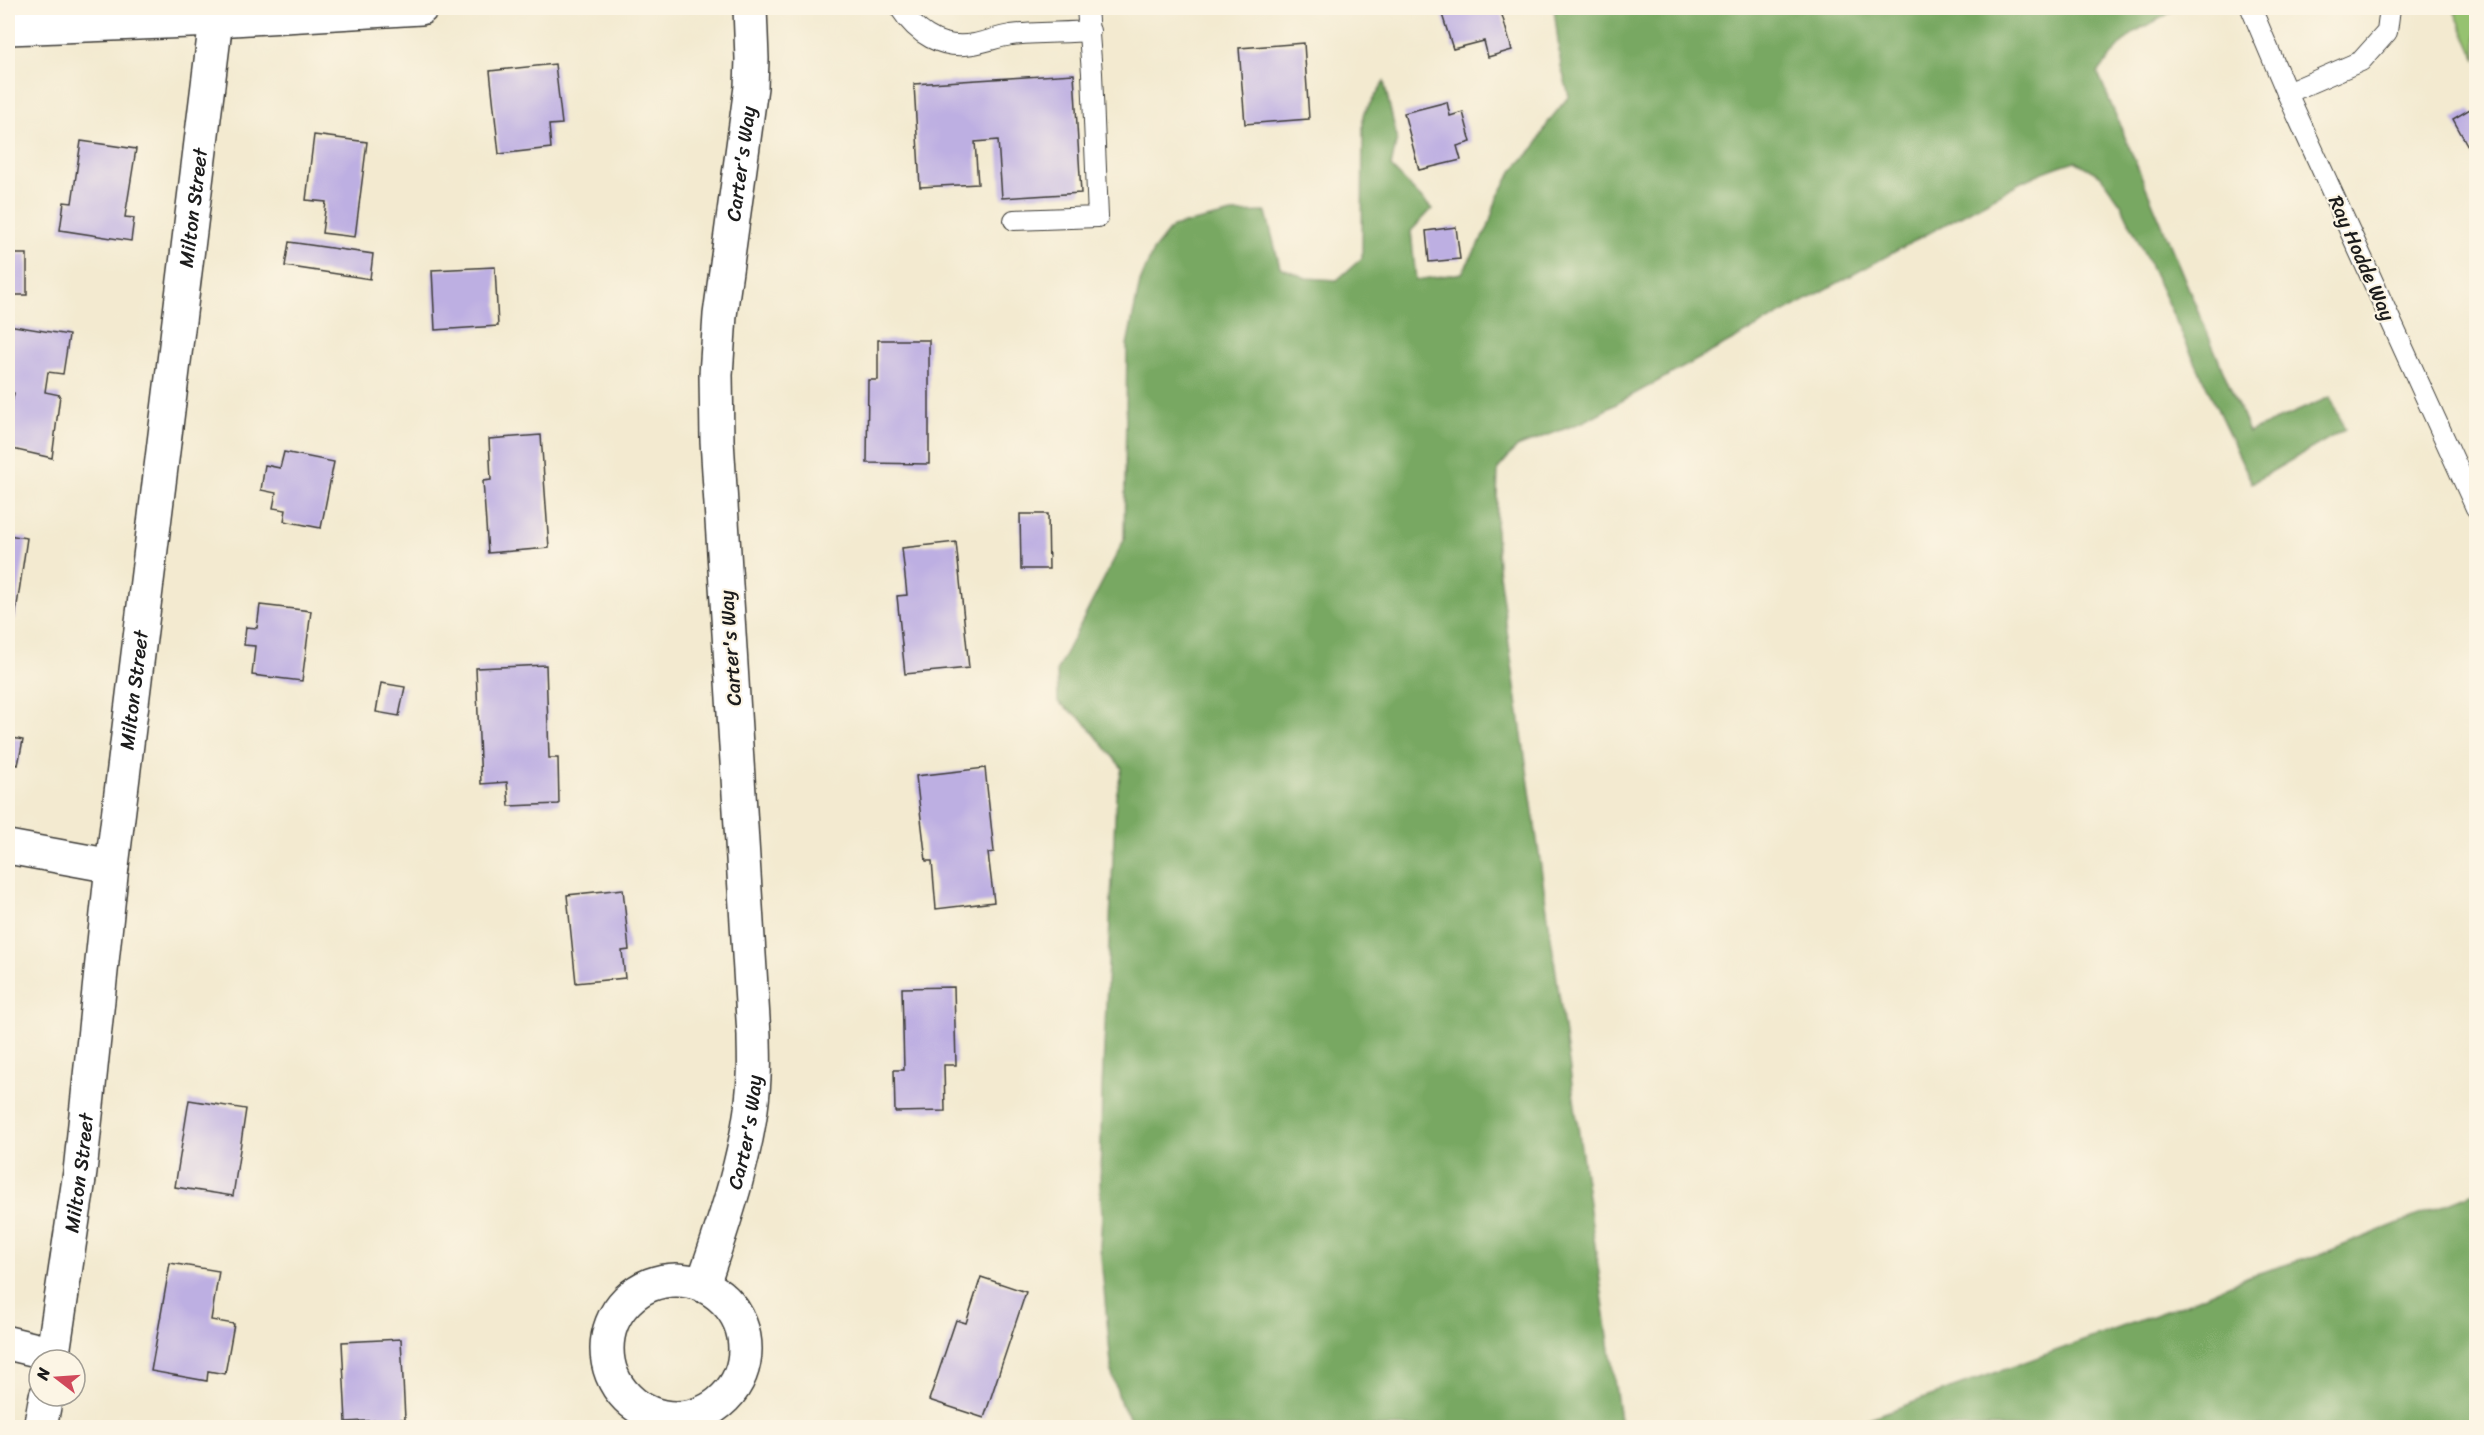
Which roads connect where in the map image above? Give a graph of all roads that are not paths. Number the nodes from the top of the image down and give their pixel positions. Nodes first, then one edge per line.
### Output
1 (422, 8) edge
2 (750, 8) edge
3 (900, 8) edge
4 (1087, 8) edge
5 (2251, 8) edge
6 (2390, 8) edge
7 (216, 20) junction
8 (8, 28) edge
9 (1090, 31) junction
10 (2287, 93) junction
11 (1014, 220) dead end
12 (2476, 508) edge
13 (8, 847) edge
14 (112, 866) junction
15 (703, 1284) junction
16 (8, 1343) edge
17 (54, 1348) edge
18 (27, 1349) edge
19 (44, 1408) edge
20 (40, 1428) edge

1 - 7 street
2 - 15 street, Carter's Way
3 - 9 lane
4 - 9 lane
5 - 10 lane, Ray Hodde Way
6 - 10 lane
7 - 8 street
7 - 14 street, Milton Street
9 - 11 lane
10 - 12 lane, Ray Hodde Way
13 - 14 street
14 - 17 street, Milton Street
15 - 15 street
16 - 18 street
19 - 20 street

